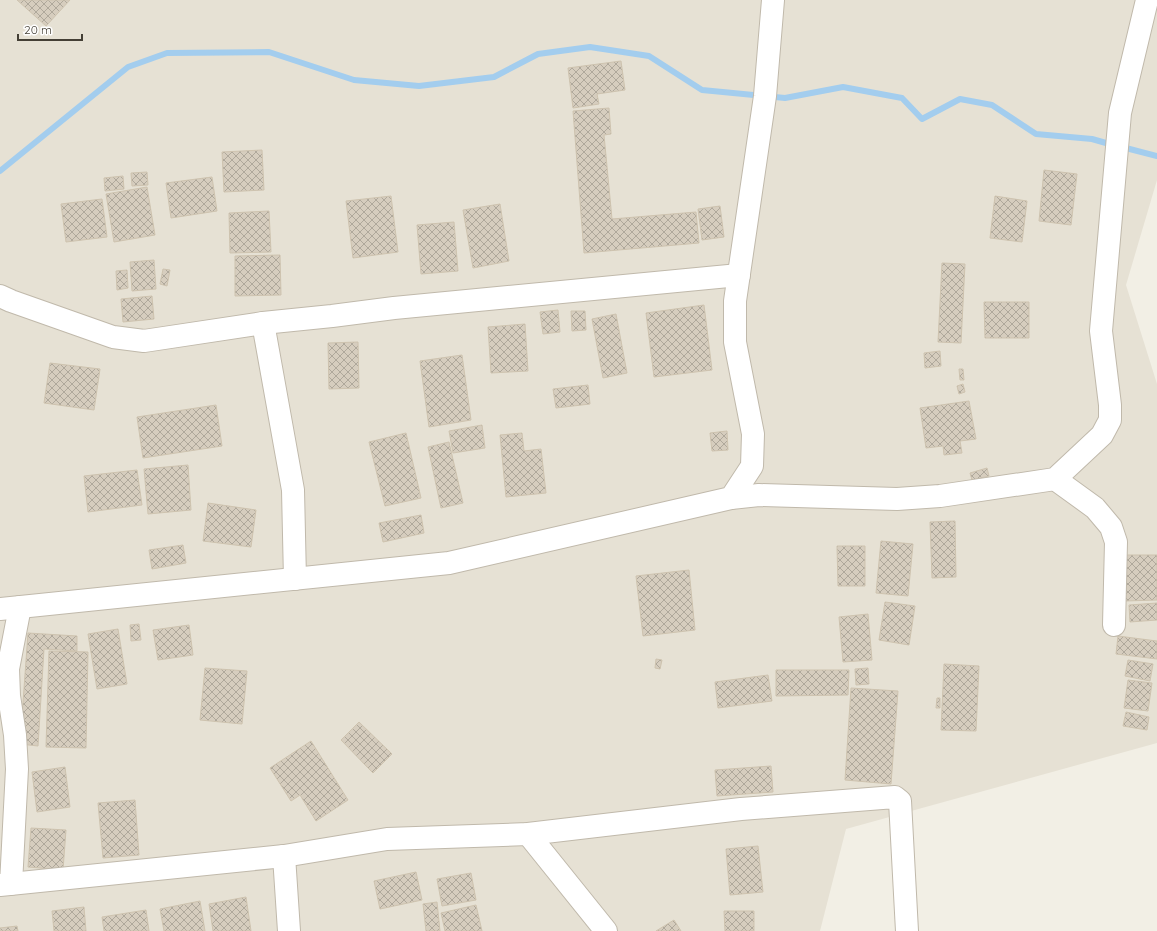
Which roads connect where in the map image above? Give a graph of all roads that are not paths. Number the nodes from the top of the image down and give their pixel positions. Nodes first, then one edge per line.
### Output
1 (773, 0) edge
2 (1147, 0) edge
3 (739, 275) junction
4 (0, 296) edge
5 (263, 322) junction
6 (1055, 479) junction
7 (731, 498) junction
8 (294, 579) junction
9 (10, 608) edge
10 (1114, 625) dead end
11 (528, 834) junction
12 (284, 856) junction
13 (6, 884) edge
14 (289, 931) edge
15 (606, 931) edge
16 (907, 931) edge

1 - 3 street
2 - 6 street
3 - 5 street
3 - 7 street
4 - 5 street
5 - 8 street
6 - 7 street
6 - 10 street
7 - 8 street
8 - 9 street
9 - 13 street
11 - 12 street
11 - 15 street
11 - 16 street
12 - 13 street
12 - 14 street

